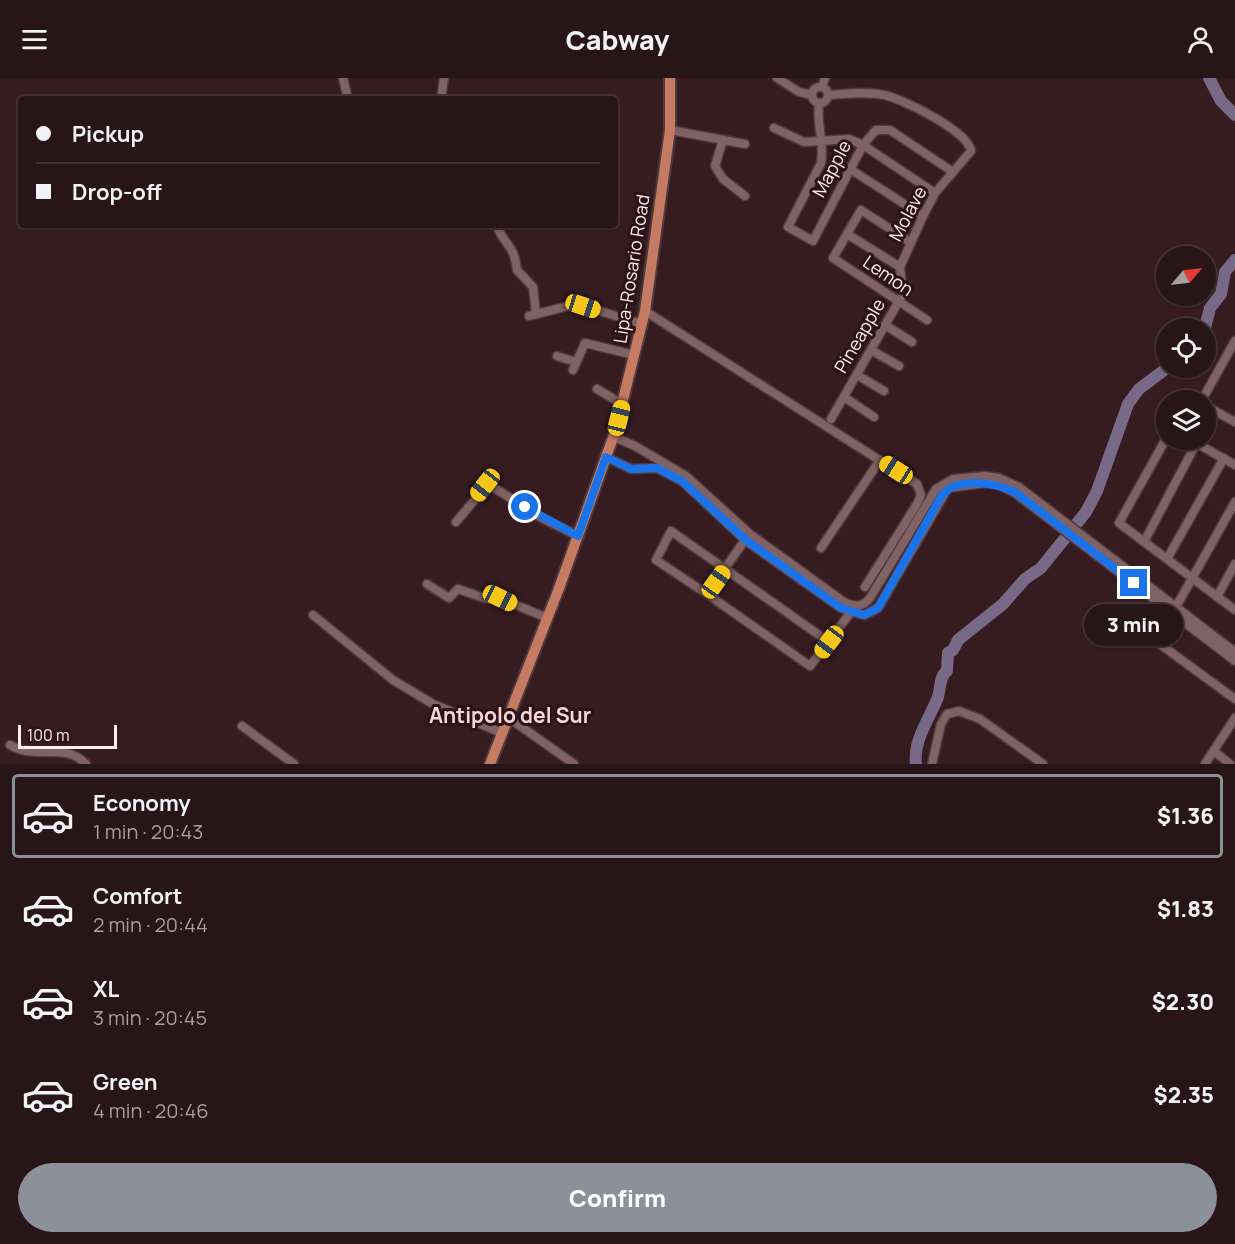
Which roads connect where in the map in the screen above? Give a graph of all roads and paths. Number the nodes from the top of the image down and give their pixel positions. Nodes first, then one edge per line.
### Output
1 (343, 78) edge
2 (444, 78) edge
3 (670, 78) edge
4 (777, 78) edge
5 (825, 78) edge
6 (822, 87) junction
7 (812, 95) junction
8 (828, 95) junction
9 (347, 96) edge
10 (441, 96) edge
11 (819, 104) junction
12 (774, 128) dead end
13 (670, 130) junction
14 (821, 139) junction
15 (723, 140) junction
16 (745, 144) dead end
17 (863, 146) junction
18 (850, 169) junction
19 (953, 172) junction
20 (935, 193) junction
21 (745, 196) dead end
22 (923, 216) junction
23 (498, 228) edge
24 (847, 234) junction
25 (910, 242) junction
26 (900, 267) junction
27 (898, 303) junction
28 (645, 311) junction
29 (927, 320) dead end
30 (642, 324) junction
31 (885, 326) junction
32 (1235, 341) edge
33 (912, 342) dead end
34 (871, 350) junction
35 (634, 355) junction
36 (557, 356) dead end
37 (900, 366) dead end
38 (857, 375) junction
39 (597, 388) dead end
40 (1208, 390) edge
41 (885, 391) dead end
42 (844, 397) junction
43 (622, 404) junction
44 (1216, 412) edge
45 (874, 417) dead end
46 (831, 418) dead end
47 (1235, 422) edge
48 (614, 437) junction
49 (1160, 450) edge
50 (1190, 450) edge
51 (1210, 450) edge
52 (652, 456) junction
53 (606, 457) junction
54 (1224, 458) junction
55 (880, 460) junction
56 (1235, 465) edge
57 (648, 466) junction
58 (1235, 502) edge
59 (456, 522) dead end
60 (1065, 525) junction
61 (578, 536) junction
62 (748, 537) junction
63 (1144, 542) junction
64 (821, 548) dead end
65 (1167, 559) junction
66 (1235, 564) edge
67 (724, 569) junction
68 (1192, 579) junction
69 (427, 584) dead end
70 (865, 587) dead end
71 (707, 594) junction
72 (1217, 597) junction
73 (1174, 609) junction
74 (1235, 610) edge
75 (851, 612) junction
76 (313, 615) dead end
77 (547, 618) junction
78 (829, 642) junction
79 (1235, 652) edge
80 (1235, 661) edge
81 (1235, 699) edge
82 (508, 718) junction
83 (1235, 718) edge
84 (242, 726) dead end
85 (502, 733) junction
86 (10, 745) dead end
87 (1214, 751) junction
88 (86, 764) edge
89 (294, 764) edge
90 (490, 764) edge
91 (574, 764) edge
92 (932, 764) edge
93 (1043, 764) edge
94 (1205, 764) edge
95 (1230, 764) edge

1 - 9 street
2 - 10 street
3 - 13 main road, Lipa-Rosario Road
4 - 7 street
5 - 6 street
6 - 7 street
6 - 8 street
7 - 11 street
8 - 11 street
8 - 19 street, Molave
11 - 14 street
12 - 14 street
13 - 15 street
13 - 28 main road, Lipa-Rosario Road
14 - 17 street
14 - 18 street, Mapple
15 - 16 street
15 - 21 street
17 - 18 street, Mapple
17 - 19 street, Mapple
17 - 20 street
18 - 22 street
19 - 20 street, Molave
20 - 22 street, Molave
22 - 25 street, Molave
23 - 30 street
24 - 25 street
24 - 26 street
24 - 27 street, Lemon
25 - 26 street, Molave
26 - 27 street, Pineapple
27 - 29 street, Lemon
27 - 31 street, Pineapple
28 - 30 main road, Lipa-Rosario Road
28 - 55 street
30 - 35 main road, Lipa-Rosario Road
31 - 33 street
31 - 34 street, Pineapple
32 - 40 street
34 - 37 street
34 - 38 street, Pineapple
35 - 36 street
35 - 43 main road, Lipa-Rosario Road
38 - 41 street
38 - 42 street, Pineapple
39 - 43 street
42 - 45 street
42 - 46 street, Pineapple
43 - 48 main road, Lipa-Rosario Road
44 - 47 street
48 - 52 street
48 - 53 main road, Lipa-Rosario Road
49 - 63 street
50 - 63 street
51 - 54 street
52 - 57 street
52 - 62 street
53 - 57 street
53 - 61 main road, Lipa-Rosario Road
54 - 56 street
54 - 65 street
55 - 64 street
55 - 70 street
57 - 62 street
58 - 68 street
59 - 61 street
60 - 62 street
60 - 73 street
60 - 75 street
61 - 77 main road, Lipa-Rosario Road
62 - 67 street
62 - 75 street
63 - 65 street
65 - 68 street
66 - 72 street
67 - 71 street
67 - 71 street
67 - 78 street
68 - 72 street
68 - 73 street
69 - 77 street
71 - 78 street
72 - 74 street
73 - 79 street
73 - 80 street
73 - 81 street
75 - 78 street
76 - 85 street
77 - 82 main road, Lipa-Rosario Road
82 - 85 main road, Lipa-Rosario Road
82 - 91 street
83 - 87 street
84 - 89 street
85 - 90 main road, Lipa-Rosario Road
86 - 88 street
87 - 94 street
87 - 95 street
92 - 93 street

